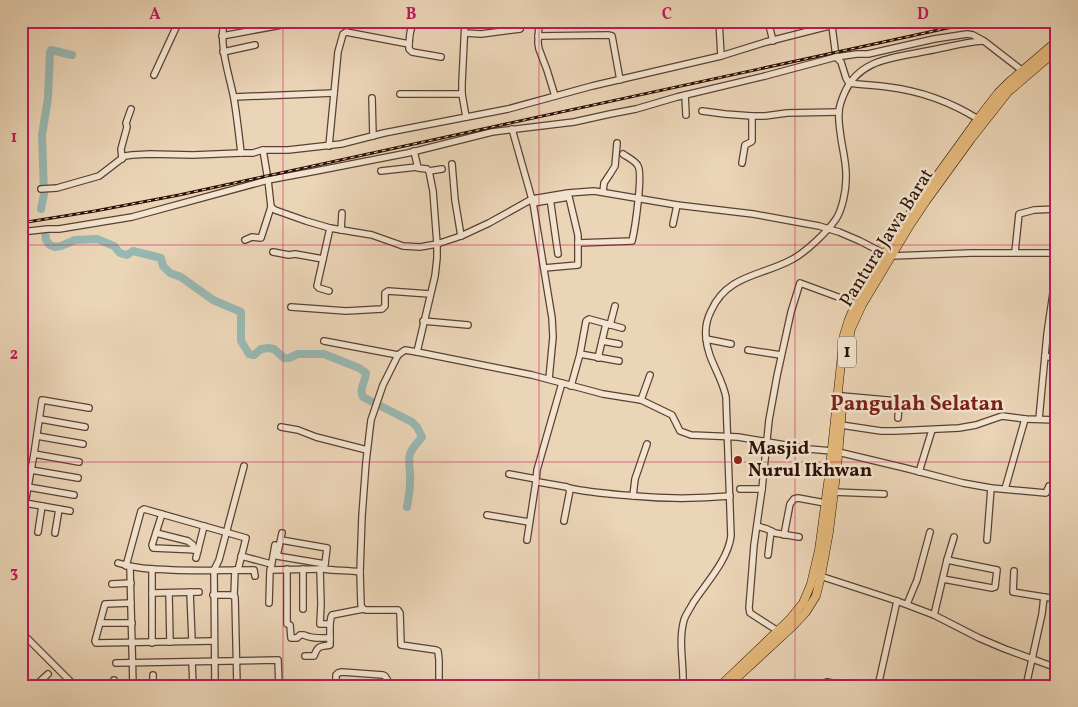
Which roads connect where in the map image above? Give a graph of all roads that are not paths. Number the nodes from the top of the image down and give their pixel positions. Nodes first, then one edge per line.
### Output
1 (179, 21) edge
2 (210, 21) edge
3 (303, 21) edge
4 (416, 21) edge
5 (465, 21) edge
6 (539, 21) edge
7 (718, 21) edge
8 (768, 21) edge
9 (860, 21) edge
10 (224, 23) edge
11 (832, 26) junction
12 (520, 30) dead end
13 (465, 34) junction
14 (222, 36) junction
15 (538, 36) junction
16 (774, 41) junction
17 (984, 41) junction
18 (1057, 41) edge
19 (409, 44) junction
20 (255, 45) dead end
21 (1057, 50) edge
22 (223, 52) junction
23 (1057, 55) edge
24 (721, 56) junction
25 (441, 57) dead end
26 (836, 57) junction
27 (1041, 60) junction
28 (1025, 72) junction
29 (154, 75) dead end
30 (620, 80) junction
31 (849, 83) junction
32 (334, 93) junction
33 (400, 94) dead end
34 (462, 94) junction
35 (685, 95) junction
36 (555, 96) junction
37 (234, 97) junction
38 (372, 98) dead end
39 (131, 109) dead end
40 (702, 110) dead end
41 (839, 112) junction
42 (686, 115) dead end
43 (752, 116) junction
44 (466, 117) junction
45 (978, 119) junction
46 (512, 129) junction
47 (373, 136) junction
48 (617, 143) dead end
49 (330, 146) junction
50 (263, 150) junction
51 (414, 151) junction
52 (241, 154) junction
53 (623, 154) dead end
54 (122, 159) junction
55 (742, 163) dead end
56 (452, 164) dead end
57 (417, 167) junction
58 (442, 169) dead end
59 (381, 171) dead end
60 (429, 171) junction
61 (268, 180) junction
62 (43, 189) dead end
63 (603, 192) junction
64 (569, 195) junction
65 (550, 198) junction
66 (638, 199) junction
67 (532, 201) junction
68 (677, 205) junction
69 (271, 207) junction
70 (1057, 209) edge
71 (342, 214) dead end
72 (673, 224) dead end
73 (330, 228) junction
74 (828, 228) junction
75 (341, 230) junction
76 (21, 232) edge
77 (461, 236) junction
78 (245, 240) dead end
79 (578, 243) junction
80 (437, 244) junction
81 (273, 252) dead end
82 (1014, 252) junction
83 (1057, 253) edge
84 (558, 254) dead end
85 (888, 255) junction
86 (323, 259) junction
87 (1057, 266) edge
88 (544, 268) junction
89 (329, 291) dead end
90 (430, 294) junction
91 (857, 304) junction
92 (615, 306) dead end
93 (291, 307) dead end
94 (424, 321) junction
95 (468, 325) dead end
96 (608, 325) junction
97 (622, 328) dead end
98 (706, 339) junction
99 (324, 340) dead end
100 (602, 341) junction
101 (619, 344) dead end
102 (731, 344) dead end
103 (748, 350) dead end
104 (417, 352) junction
105 (580, 354) junction
106 (398, 355) junction
107 (781, 355) junction
108 (1045, 356) junction
109 (598, 358) junction
110 (1057, 359) edge
111 (619, 361) dead end
112 (650, 376) dead end
113 (549, 379) junction
114 (562, 383) junction
115 (571, 386) junction
116 (842, 396) junction
117 (641, 400) junction
118 (89, 408) dead end
119 (898, 418) dead end
120 (1025, 419) junction
121 (1039, 419) junction
122 (40, 420) junction
123 (1057, 420) edge
124 (841, 426) junction
125 (85, 427) dead end
126 (281, 427) dead end
127 (932, 430) junction
128 (37, 436) junction
129 (728, 437) junction
130 (768, 442) junction
131 (83, 444) dead end
132 (647, 444) dead end
133 (367, 450) junction
134 (835, 452) junction
135 (34, 454) junction
136 (79, 462) dead end
137 (244, 466) dead end
138 (31, 470) junction
139 (919, 472) junction
140 (509, 474) dead end
141 (78, 478) dead end
142 (536, 480) junction
143 (28, 486) junction
144 (569, 488) junction
145 (991, 488) junction
146 (1057, 488) edge
147 (740, 489) dead end
148 (762, 489) junction
149 (1005, 489) junction
150 (834, 492) junction
151 (884, 494) dead end
152 (74, 495) dead end
153 (633, 496) junction
154 (730, 496) junction
155 (25, 503) junction
156 (825, 503) junction
157 (42, 506) junction
158 (59, 509) junction
159 (70, 511) dead end
160 (162, 514) junction
161 (487, 515) dead end
162 (564, 521) dead end
163 (529, 522) junction
164 (21, 525) edge
165 (204, 526) junction
166 (757, 526) junction
167 (771, 531) junction
168 (38, 532) dead end
169 (226, 532) junction
170 (930, 532) dead end
171 (55, 533) dead end
172 (156, 533) junction
173 (784, 535) junction
174 (799, 537) dead end
175 (954, 537) dead end
176 (527, 540) dead end
177 (987, 540) dead end
178 (275, 545) dead end
179 (196, 550) junction
180 (768, 555) dead end
181 (241, 556) junction
182 (284, 557) junction
183 (196, 558) dead end
184 (947, 560) junction
185 (118, 563) dead end
186 (128, 566) junction
187 (323, 567) junction
188 (152, 569) junction
189 (285, 569) junction
190 (303, 569) junction
191 (214, 570) junction
192 (236, 570) junction
193 (1014, 571) dead end
194 (360, 572) junction
195 (818, 575) junction
196 (255, 576) dead end
197 (943, 579) junction
198 (131, 583) junction
199 (112, 584) dead end
200 (190, 592) junction
201 (200, 592) dead end
202 (152, 593) junction
203 (170, 593) junction
204 (213, 595) junction
205 (234, 595) junction
206 (1044, 597) junction
207 (1057, 599) edge
208 (897, 601) junction
209 (131, 603) junction
210 (269, 603) dead end
211 (907, 604) junction
212 (363, 609) junction
213 (303, 610) dead end
214 (934, 615) junction
215 (100, 624) junction
216 (132, 624) junction
217 (330, 624) junction
218 (778, 631) junction
219 (21, 632) edge
220 (330, 638) junction
221 (214, 641) junction
222 (152, 642) junction
223 (170, 642) junction
224 (192, 642) junction
225 (132, 643) junction
226 (304, 656) dead end
227 (1031, 659) junction
228 (236, 661) junction
229 (192, 662) junction
230 (214, 662) junction
231 (116, 663) dead end
232 (132, 663) junction
233 (1057, 668) edge
234 (48, 674) dead end
235 (153, 676) dead end
236 (827, 682) dead end
237 (193, 684) edge
238 (153, 685) edge
239 (173, 685) edge
240 (35, 686) edge
241 (76, 686) edge
242 (133, 686) edge
243 (215, 686) edge
244 (237, 686) edge
245 (279, 686) edge
246 (336, 686) edge
247 (391, 686) edge
248 (439, 686) edge
249 (683, 686) edge
250 (720, 686) edge
251 (728, 686) edge
252 (848, 686) edge
253 (878, 686) edge
254 (905, 686) edge
255 (915, 686) edge
256 (1026, 686) edge

1 - 29 street
2 - 10 street
3 - 14 street
4 - 19 street
5 - 13 street
6 - 15 street
7 - 24 street
8 - 16 street
9 - 11 street
10 - 14 street
11 - 16 street
11 - 26 street
12 - 13 street
13 - 34 street
14 - 22 street
15 - 30 street
15 - 36 street
16 - 24 street
17 - 26 street
17 - 28 street
17 - 31 street
18 - 27 highway, 1
19 - 25 street
19 - 32 street
20 - 22 street
21 - 27 highway, Pantura Jawa Barat / 1
22 - 37 street
23 - 27 street
24 - 30 street
26 - 31 street
26 - 35 street
27 - 28 highway, Pantura Jawa Barat / 1
28 - 45 highway, 1
28 - 85 highway, Pantura Jawa Barat / 1
30 - 36 street
31 - 41 street
31 - 45 street
32 - 37 street
32 - 49 street
33 - 34 street
34 - 44 street
35 - 42 street
35 - 46 street
36 - 44 street
37 - 52 street
38 - 47 street
39 - 54 street
40 - 43 street
41 - 43 street
41 - 74 street
43 - 55 street
44 - 47 street
45 - 85 highway, 1
46 - 51 street
46 - 67 street
47 - 49 street
48 - 63 street
49 - 50 street
50 - 52 street
50 - 61 street
51 - 57 street
51 - 61 street
52 - 54 street
53 - 66 street
54 - 62 street
56 - 77 street
57 - 59 street
57 - 60 street
58 - 60 street
60 - 80 street
61 - 69 street
61 - 76 street
63 - 64 street
63 - 66 street
64 - 65 street
64 - 79 street
65 - 67 street
65 - 84 street
66 - 68 street
66 - 79 street
67 - 77 street
67 - 88 street
68 - 72 street
68 - 74 street
69 - 73 street
69 - 78 street
70 - 82 street
71 - 75 street
73 - 75 street
73 - 86 street
74 - 85 street
74 - 98 street
75 - 80 street
77 - 80 street
79 - 88 street
80 - 90 street
81 - 86 street
82 - 83 street
82 - 85 street
85 - 91 highway, 1
85 - 116 highway, Pantura Jawa Barat / 1
86 - 89 street
87 - 108 street
88 - 113 street
90 - 93 street
90 - 94 street
91 - 107 street
91 - 134 highway, 1
92 - 96 street
94 - 95 street
94 - 104 street
96 - 97 street
96 - 100 street
96 - 105 street
98 - 102 street
98 - 129 street
99 - 106 street
100 - 101 street
100 - 109 street
103 - 107 street
104 - 106 street
104 - 113 street
105 - 109 street
105 - 115 street
106 - 133 street
107 - 130 street
108 - 110 street
108 - 121 street
109 - 111 street
112 - 117 street
113 - 114 street
114 - 115 street
114 - 142 street
115 - 117 street
116 - 119 street
116 - 124 highway, Pantura Jawa Barat / 1
117 - 129 street
118 - 122 street
120 - 121 street
120 - 127 street
120 - 149 street
121 - 123 street
122 - 125 street
122 - 128 street
124 - 127 street
124 - 134 highway, Pantura Jawa Barat / 1
126 - 133 street
127 - 139 street
128 - 131 street
128 - 135 street
129 - 130 street
129 - 154 street
130 - 134 street
130 - 148 street
132 - 153 street
133 - 194 street
134 - 139 street
134 - 150 highway, Pantura Jawa Barat / 1
134 - 156 highway, 1
135 - 136 street
135 - 138 street
137 - 169 street
138 - 141 street
138 - 143 street
139 - 145 street
140 - 142 street
142 - 144 street
142 - 163 street
143 - 152 street
143 - 155 street
144 - 153 street
144 - 162 street
145 - 149 street
145 - 177 street
146 - 149 street
147 - 148 street
148 - 166 street
150 - 151 street
150 - 195 highway, Pantura Jawa Barat / 1
153 - 154 street
154 - 249 street
155 - 157 street
155 - 164 street
156 - 173 street
156 - 195 highway, 1
157 - 158 street
157 - 168 street
158 - 159 street
158 - 171 street
160 - 165 street
160 - 172 street
160 - 186 street
161 - 163 street
163 - 176 street
165 - 169 street
165 - 179 street
166 - 167 street
166 - 218 street
167 - 173 street
167 - 180 street
169 - 181 street
169 - 191 street
170 - 211 street
172 - 179 street
172 - 179 street
173 - 174 street
175 - 184 street
178 - 181 street
179 - 183 street
181 - 192 street
182 - 187 street
182 - 187 street
182 - 189 street
184 - 197 street
184 - 197 street
185 - 186 street
186 - 188 street
186 - 198 street
187 - 190 street
187 - 194 street
187 - 217 street
188 - 191 street
188 - 202 street
189 - 190 street
189 - 210 street
189 - 220 street
190 - 213 street
191 - 192 street
191 - 204 street
192 - 196 street
192 - 205 street
193 - 206 street
194 - 212 street
195 - 208 street
195 - 218 highway, 1
195 - 251 highway, Pantura Jawa Barat / 1
197 - 214 street
198 - 199 street
198 - 209 street
200 - 201 street
200 - 203 street
200 - 224 street
202 - 203 street
202 - 222 street
203 - 223 street
204 - 205 street
204 - 221 street
205 - 228 street
206 - 207 street
206 - 227 street
208 - 211 street
208 - 253 street
209 - 215 street
209 - 216 street
211 - 214 street
212 - 217 street
212 - 248 street
214 - 227 street
215 - 216 street
215 - 225 street
216 - 225 street
217 - 220 street
218 - 250 highway, 1
219 - 241 street
220 - 226 street
221 - 224 street
221 - 230 street
222 - 223 street
222 - 225 street
223 - 224 street
225 - 232 street
227 - 233 street
227 - 256 street
228 - 230 street
228 - 244 street
228 - 245 street
229 - 230 street
229 - 232 street
229 - 237 street
230 - 243 street
231 - 232 street
232 - 242 street
234 - 240 street
235 - 238 street
236 - 252 street
237 - 239 street
238 - 239 street
246 - 247 street
254 - 255 street

